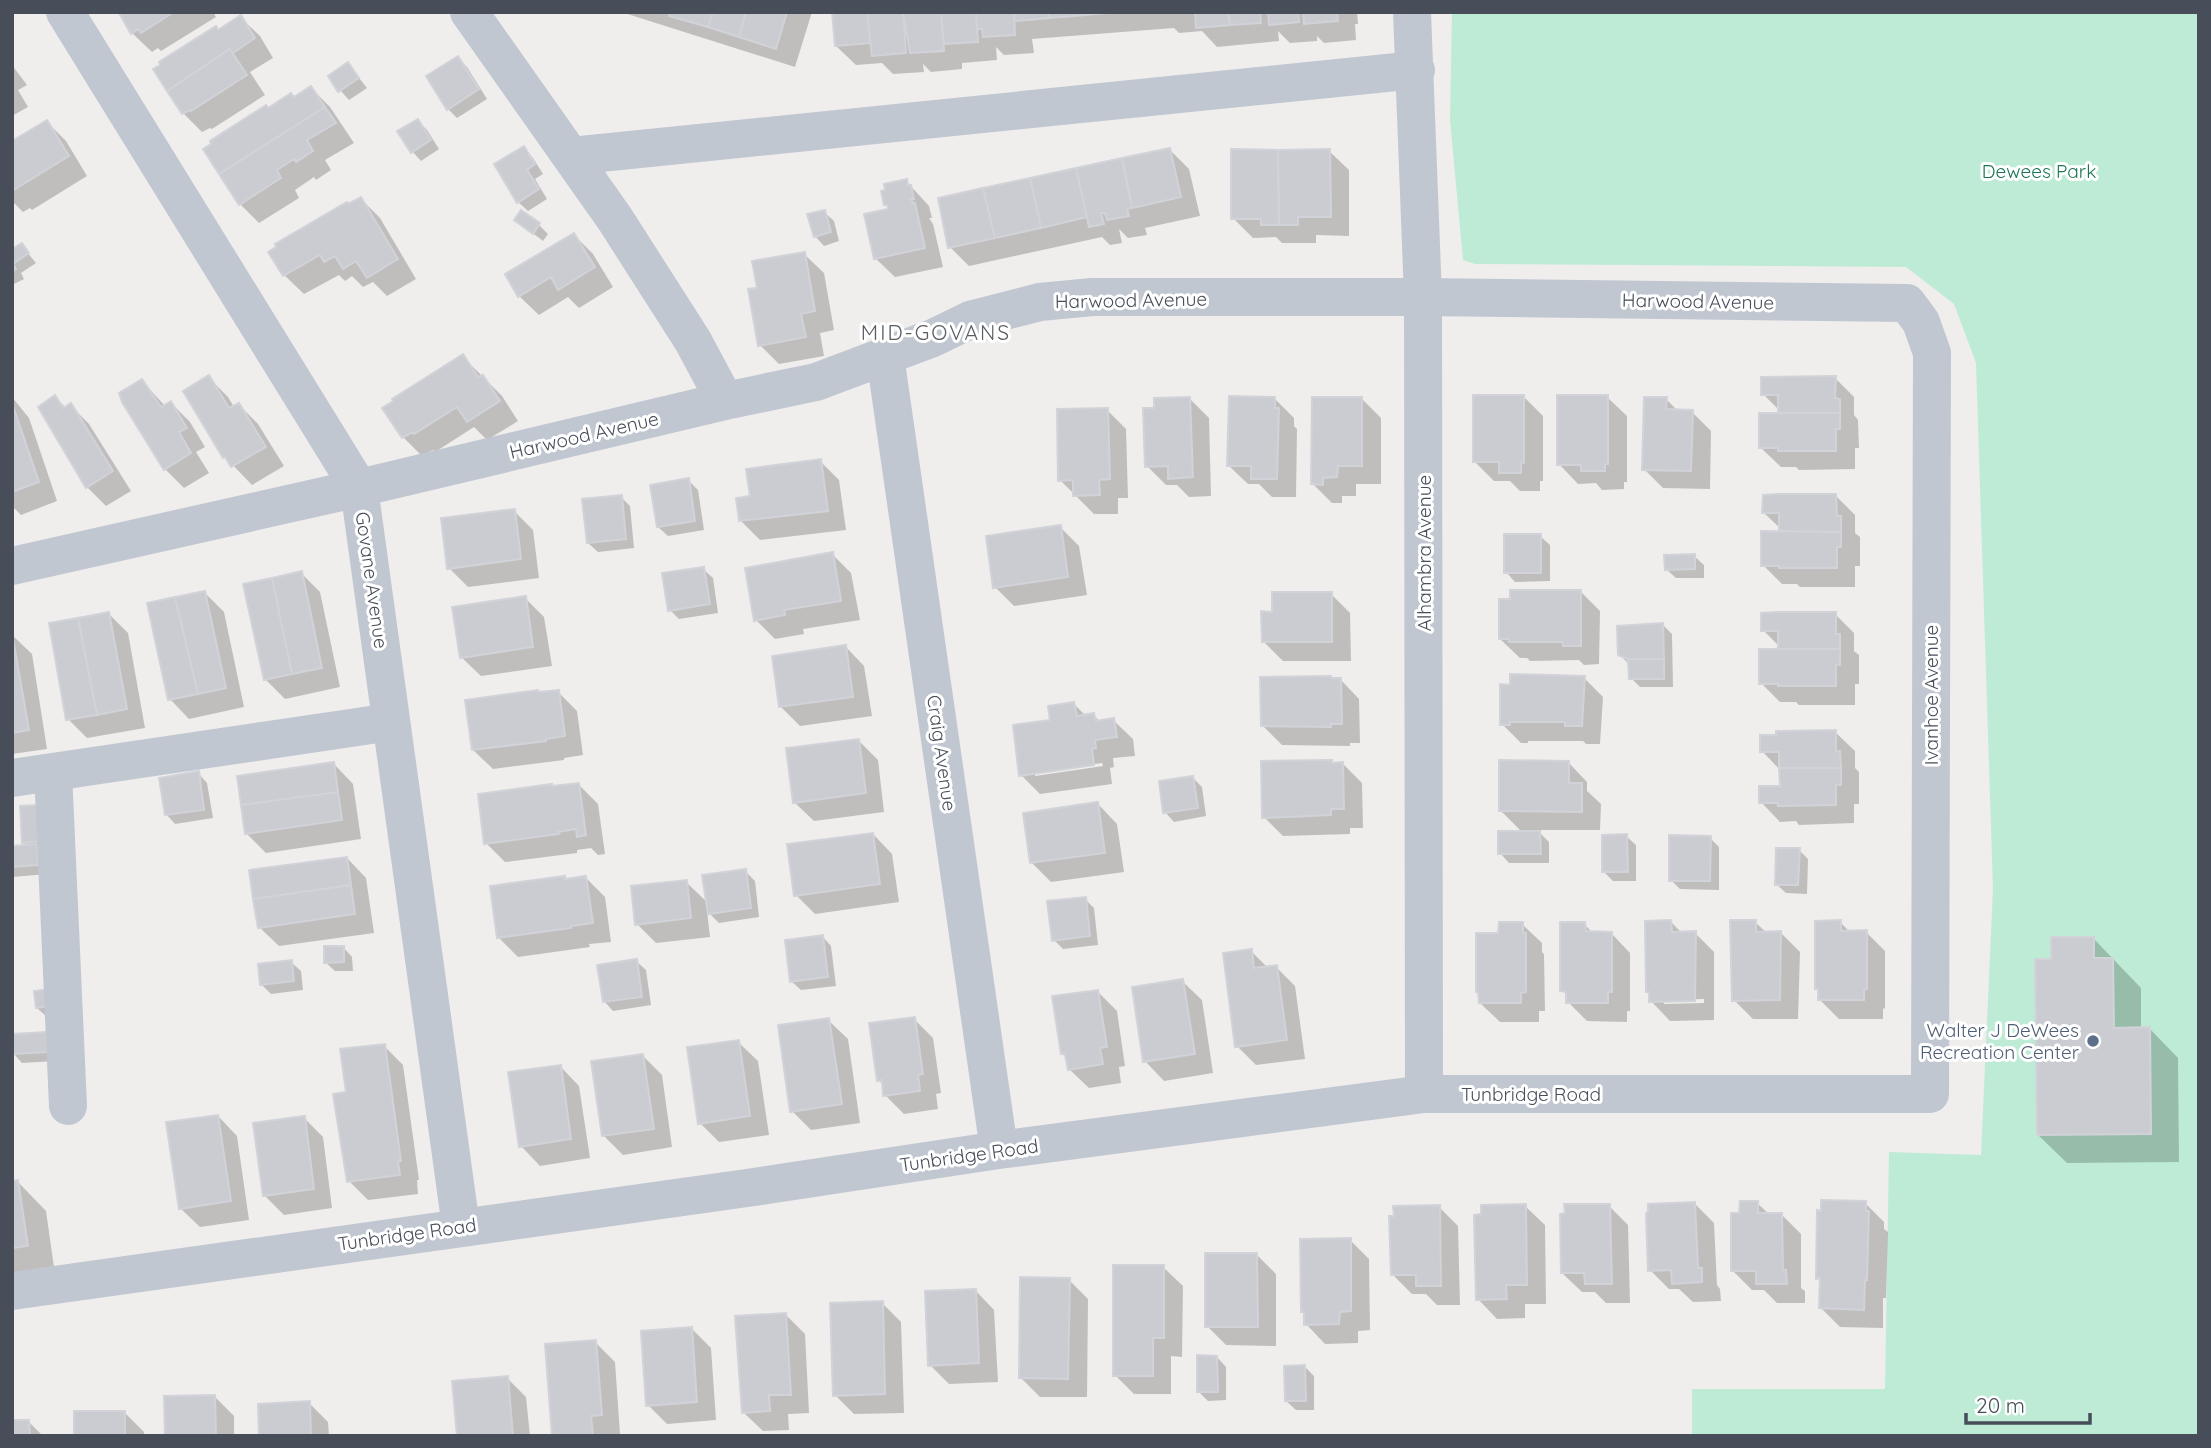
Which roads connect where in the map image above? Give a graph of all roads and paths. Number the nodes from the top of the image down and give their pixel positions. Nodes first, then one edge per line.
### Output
1 (65, 12) edge
2 (469, 12) edge
3 (1412, 12) edge
4 (1416, 70) junction
5 (571, 156) junction
6 (1423, 297) junction
7 (1907, 303) joint
8 (885, 356) junction
9 (725, 401) junction
10 (359, 488) junction
11 (12, 566) edge
12 (391, 722) junction
13 (53, 772) junction
14 (12, 778) edge
15 (1424, 1094) junction
16 (1930, 1094) joint
17 (68, 1106) dead end
18 (999, 1150) junction
19 (461, 1227) junction
20 (12, 1291) edge

1 - 10 street, Govane Avenue
2 - 5 street
3 - 4 street, Alhambra Avenue
4 - 5 street
4 - 6 street, Alhambra Avenue
5 - 9 street
6 - 7 street, Harwood Avenue
6 - 8 street, Harwood Avenue
6 - 15 street, Alhambra Avenue
7 - 16 street, Ivanhoe Avenue
8 - 9 street, Harwood Avenue
8 - 18 street, Craig Avenue
9 - 10 street, Harwood Avenue
10 - 11 street, Harwood Avenue
10 - 12 street, Govane Avenue
12 - 13 street
12 - 19 street, Govane Avenue
13 - 14 street
13 - 17 street
15 - 16 street, Tunbridge Road
15 - 18 street, Tunbridge Road
18 - 19 street, Tunbridge Road
19 - 20 street, Tunbridge Road

